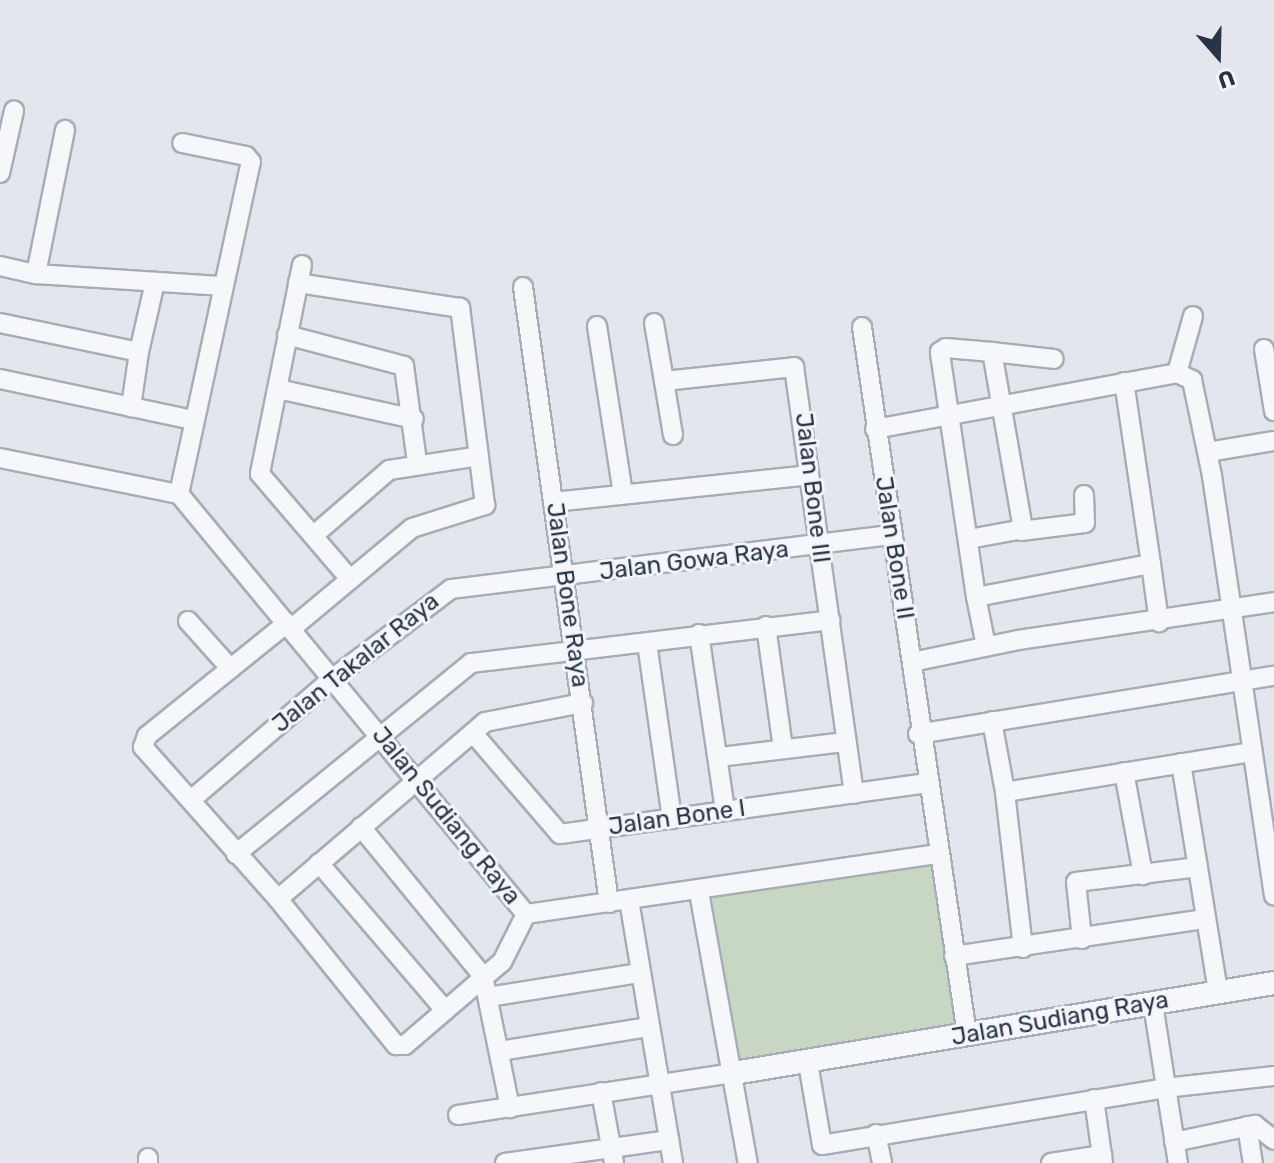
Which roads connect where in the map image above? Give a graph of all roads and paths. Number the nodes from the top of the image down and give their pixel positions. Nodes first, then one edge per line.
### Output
1 (14, 111) dead end
2 (65, 130) dead end
3 (182, 143) dead end
4 (0, 173) edge
5 (0, 266) edge
6 (36, 274) junction
7 (155, 282) junction
8 (224, 286) junction
9 (523, 287) dead end
10 (1193, 316) dead end
11 (0, 323) edge
12 (654, 323) dead end
13 (597, 326) dead end
14 (862, 327) dead end
15 (287, 335) junction
16 (1264, 349) dead end
17 (139, 352) junction
18 (992, 352) junction
19 (1054, 359) dead end
20 (1271, 372) edge
21 (1177, 373) junction
22 (0, 379) edge
23 (664, 381) junction
24 (1124, 382) junction
25 (278, 389) junction
26 (131, 407) junction
27 (1004, 409) junction
28 (1274, 411) edge
29 (414, 419) junction
30 (949, 419) junction
31 (193, 420) junction
32 (875, 429) junction
33 (673, 435) dead end
34 (1274, 441) edge
35 (1208, 452) junction
36 (479, 456) junction
37 (0, 458) edge
38 (417, 462) junction
39 (809, 475) junction
40 (179, 494) junction
41 (623, 494) junction
42 (1084, 495) dead end
43 (553, 502) junction
44 (1021, 531) junction
45 (314, 535) junction
46 (892, 535) junction
47 (969, 539) junction
48 (818, 546) junction
49 (1151, 564) junction
50 (564, 577) junction
51 (349, 578) junction
52 (545, 578) joint
53 (976, 597) junction
54 (1274, 602) edge
55 (1232, 612) junction
56 (830, 620) junction
57 (188, 621) dead end
58 (1159, 622) junction
59 (290, 626) junction
60 (766, 626) junction
61 (699, 634) junction
62 (647, 643) junction
63 (986, 646) junction
64 (576, 652) junction
65 (912, 662) junction
66 (231, 669) junction
67 (1274, 676) edge
68 (332, 679) junction
69 (1242, 680) junction
70 (583, 703) junction
71 (992, 721) junction
72 (473, 733) junction
73 (379, 734) junction
74 (918, 734) junction
75 (845, 742) junction
76 (783, 749) junction
77 (1251, 752) junction
78 (719, 757) junction
79 (1181, 763) junction
80 (1124, 772) junction
81 (926, 776) junction
82 (415, 782) junction
83 (1005, 792) junction
84 (854, 794) junction
85 (191, 800) junction
86 (725, 811) junction
87 (672, 819) junction
88 (1269, 821) edge
89 (361, 827) junction
90 (599, 829) junction
91 (236, 854) junction
92 (938, 854) junction
93 (319, 863) junction
94 (1198, 867) junction
95 (1143, 875) junction
96 (1272, 875) edge
97 (699, 892) junction
98 (1274, 895) edge
99 (278, 899) junction
100 (629, 900) junction
101 (609, 903) junction
102 (526, 914) junction
103 (1205, 919) junction
104 (1082, 939) junction
105 (1023, 948) junction
106 (954, 956) junction
107 (640, 973) junction
108 (483, 976) junction
109 (1274, 983) edge
110 (1218, 992) junction
111 (488, 997) junction
112 (1153, 1004) junction
113 (445, 1010) junction
114 (649, 1027) junction
115 (967, 1035) junction
116 (499, 1046) junction
117 (808, 1063) junction
118 (734, 1073) junction
119 (1274, 1076) edge
120 (660, 1084) junction
121 (1165, 1088) junction
122 (601, 1092) junction
123 (1094, 1099) junction
124 (510, 1108) junction
125 (458, 1115) dead end
126 (1247, 1126) junction
127 (876, 1134) junction
128 (669, 1140) junction
129 (1274, 1140) edge
130 (1174, 1142) junction
131 (823, 1154) edge
132 (613, 1155) edge
133 (558, 1159) edge
134 (1103, 1159) edge
135 (505, 1163) edge
136 (673, 1163) edge
137 (748, 1163) edge
138 (882, 1163) edge
139 (1049, 1163) edge
140 (1178, 1163) edge
141 (1253, 1163) edge

1 - 4 street
2 - 6 street
3 - 8 street
5 - 6 street
6 - 7 street
7 - 8 street
7 - 17 street
8 - 31 street
9 - 43 street, Jalan Bone Raya
10 - 21 street
11 - 17 street
12 - 23 street
13 - 41 street
14 - 32 street, Jalan Bone II
15 - 25 street
15 - 29 street
15 - 36 street
16 - 20 street
17 - 26 street
18 - 19 street
18 - 27 street
18 - 30 street
20 - 28 street
21 - 24 street
21 - 35 street
22 - 26 street
23 - 33 street
23 - 39 street, Jalan Bone III
24 - 27 street
24 - 49 street
25 - 29 street
25 - 45 street
26 - 31 street
27 - 30 street
27 - 44 street
29 - 38 street
30 - 32 street
30 - 47 street
31 - 40 street
32 - 46 street, Jalan Bone II
34 - 35 street
35 - 55 street
36 - 38 street
36 - 51 street
37 - 40 street
38 - 45 street
39 - 41 street
39 - 48 street, Jalan Bone III
40 - 59 street, Jalan Sudiang Raya
41 - 43 street
42 - 44 street
43 - 50 street, Jalan Bone Raya
44 - 47 street
45 - 51 street
46 - 48 street, Jalan Gowa Raya
46 - 65 street, Jalan Bone II
47 - 53 street
48 - 50 street, Jalan Gowa Raya
48 - 56 street, Jalan Bone III
49 - 53 street
49 - 58 street
50 - 52 street, Jalan Gowa Raya
50 - 64 street, Jalan Bone Raya
51 - 59 street
52 - 68 street, Jalan Takalar Raya
53 - 63 street
54 - 55 street
55 - 58 street
55 - 69 street
56 - 60 street
56 - 75 street, Jalan Bone III
57 - 66 street
58 - 63 street
59 - 66 street
59 - 68 street, Jalan Sudiang Raya
60 - 61 street
60 - 76 street
61 - 62 street
61 - 78 street
62 - 64 street
62 - 87 street
63 - 65 street
64 - 70 street, Jalan Bone Raya
64 - 73 street
65 - 74 street, Jalan Bone II
66 - 85 street
67 - 69 street
68 - 73 street, Jalan Sudiang Raya
68 - 85 street, Jalan Takalar Raya
69 - 71 street
69 - 77 street
70 - 72 street
70 - 90 street, Jalan Bone Raya
71 - 74 street
71 - 83 street
72 - 82 street
72 - 90 street, Jalan Bone I
73 - 82 street, Jalan Sudiang Raya
73 - 91 street
74 - 81 street, Jalan Bone II
75 - 76 street
75 - 84 street, Jalan Bone III
76 - 78 street
77 - 79 street
77 - 88 street
78 - 86 street
79 - 80 street
79 - 94 street
80 - 83 street
80 - 95 street
81 - 84 street, Jalan Bone I
81 - 92 street, Jalan Bone II
82 - 89 street
82 - 102 street, Jalan Sudiang Raya
83 - 105 street
84 - 86 street, Jalan Bone I
85 - 91 street
86 - 87 street, Jalan Bone I
87 - 90 street, Jalan Bone I
88 - 96 street
89 - 93 street
89 - 108 street
90 - 101 street, Jalan Bone Raya
91 - 99 street
92 - 97 street, Jalan Sudiang Raya
92 - 106 street, Jalan Bone II
93 - 99 street
93 - 113 street
94 - 95 street
94 - 103 street
95 - 104 street
96 - 98 street
97 - 100 street, Jalan Sudiang Raya
97 - 118 street
99 - 113 street
100 - 101 street, Jalan Sudiang Raya
100 - 107 street
101 - 102 street, Jalan Sudiang Raya
102 - 108 street
103 - 104 street
103 - 110 street
104 - 105 street
105 - 106 street
106 - 115 street, Jalan Bone II
107 - 111 street
107 - 114 street
108 - 111 street
108 - 113 street
109 - 110 street, Jalan Sudiang Raya
110 - 112 street, Jalan Sudiang Raya
111 - 116 street
112 - 115 street, Jalan Sudiang Raya
112 - 121 street
114 - 116 street
114 - 120 street
115 - 117 street, Jalan Sudiang Raya
116 - 124 street
117 - 118 street, Jalan Sudiang Raya
117 - 131 street
118 - 120 street
118 - 137 street
119 - 121 street
120 - 122 street
120 - 128 street
121 - 123 street
121 - 130 street
122 - 124 street
122 - 132 street
123 - 127 street
123 - 134 street
124 - 125 street
126 - 129 street
126 - 130 street
126 - 141 street
127 - 131 street
127 - 138 street
128 - 132 street
128 - 136 street
130 - 140 street
132 - 133 street
133 - 135 street
134 - 139 street

